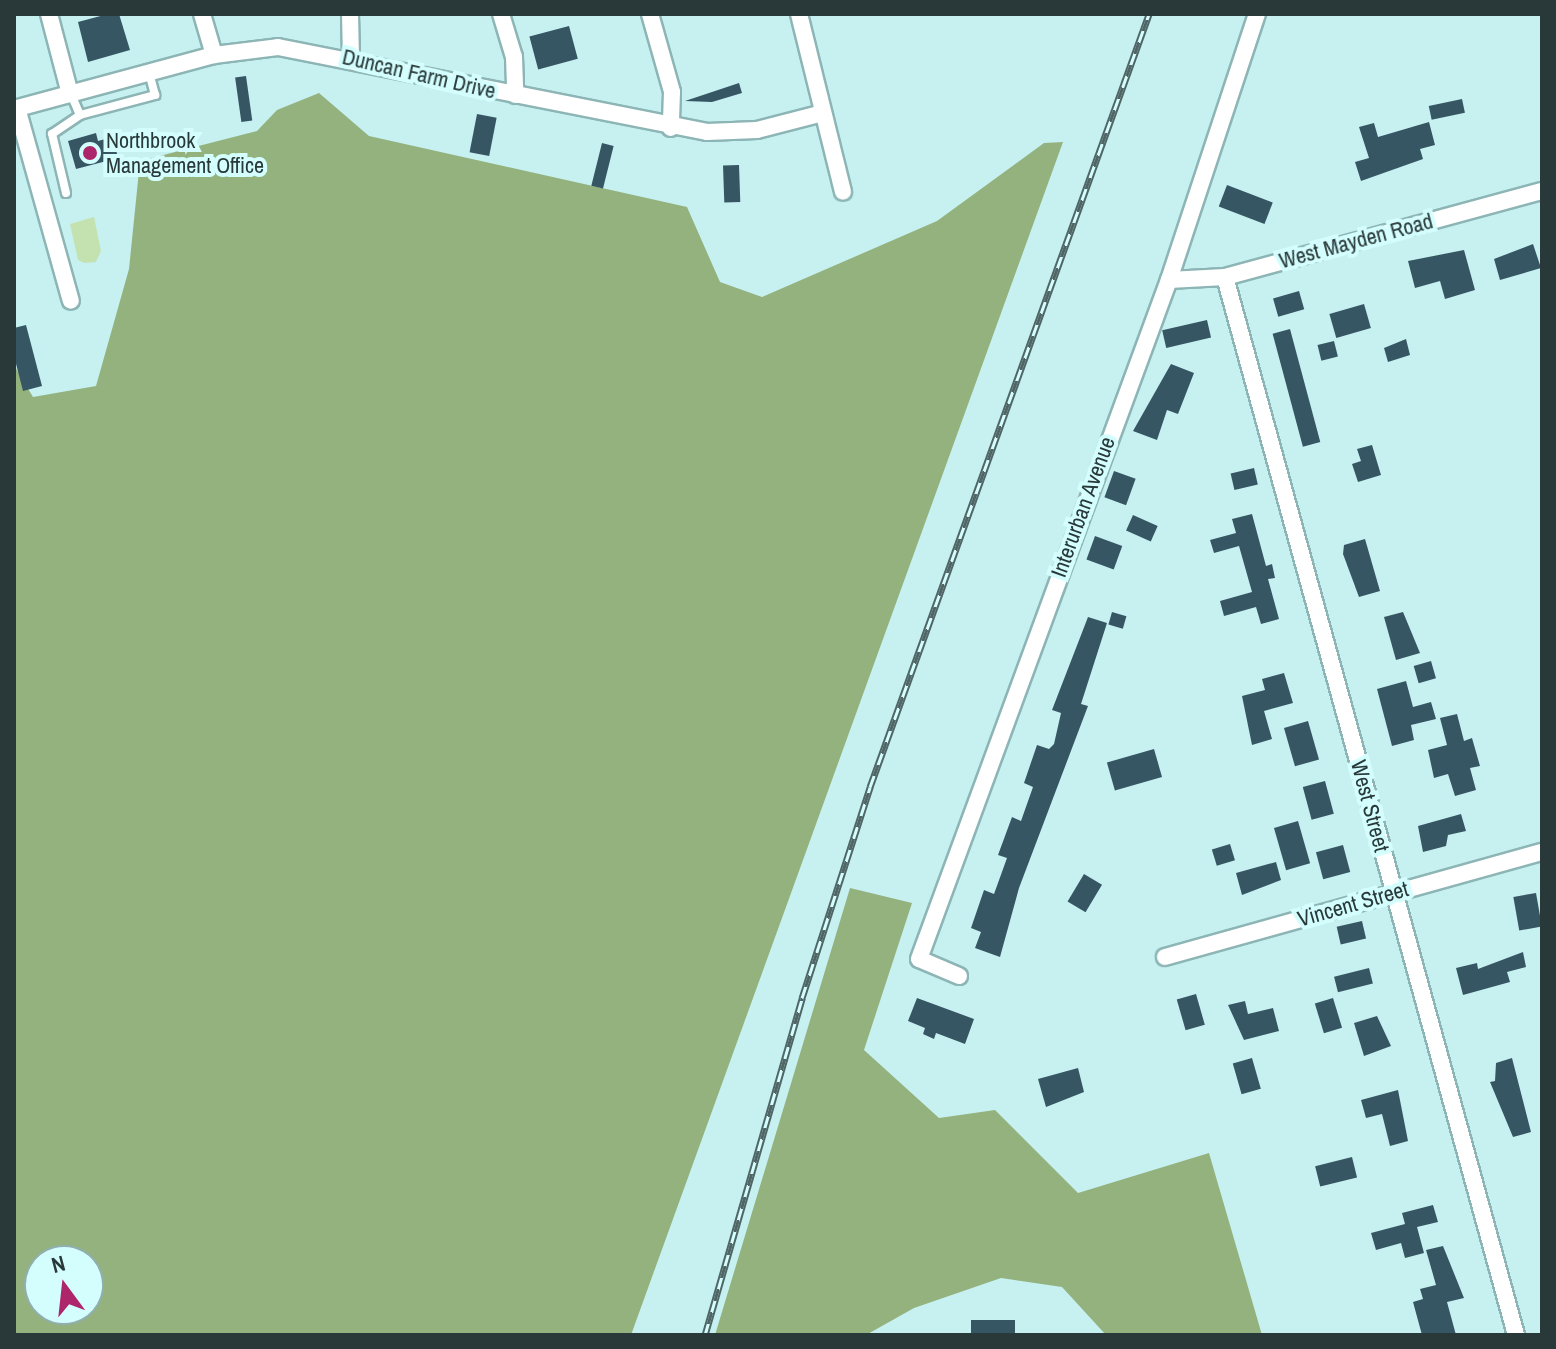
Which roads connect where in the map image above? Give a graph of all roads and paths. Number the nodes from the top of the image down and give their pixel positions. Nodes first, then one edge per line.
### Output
1 (49, 14) edge
2 (202, 14) edge
3 (350, 14) edge
4 (501, 14) edge
5 (650, 14) edge
6 (799, 14) edge
7 (1257, 14) edge
8 (214, 55) junction
9 (351, 57) junction
10 (149, 72) junction
11 (70, 94) junction
12 (515, 95) junction
13 (16, 108) edge
14 (823, 113) junction
15 (80, 115) junction
16 (671, 128) junction
17 (1542, 191) edge
18 (843, 192) dead end
19 (66, 193) dead end
20 (1225, 277) junction
21 (1169, 280) junction
22 (71, 301) dead end
23 (1542, 852) edge
24 (1394, 893) junction
25 (1165, 957) dead end
26 (959, 976) dead end
27 (1516, 1335) edge

1 - 11 street
2 - 8 street
3 - 9 street
4 - 12 street
5 - 16 street
6 - 14 street
7 - 21 street, Interurban Avenue
8 - 9 street, Duncan Farm Drive
8 - 10 street, Duncan Farm Drive
9 - 12 street, Duncan Farm Drive
10 - 11 street, Duncan Farm Drive
10 - 15 lane
11 - 13 street, Duncan Farm Drive
11 - 15 lane
12 - 16 street, Duncan Farm Drive
13 - 22 street
14 - 16 street, Duncan Farm Drive
14 - 18 street
15 - 19 lane
17 - 20 street, West Mayden Road
20 - 21 street, West Mayden Road
20 - 24 street, West Street
21 - 26 street, Interurban Avenue
23 - 24 street, Vincent Street
24 - 25 street, Vincent Street
24 - 27 street, West Street

